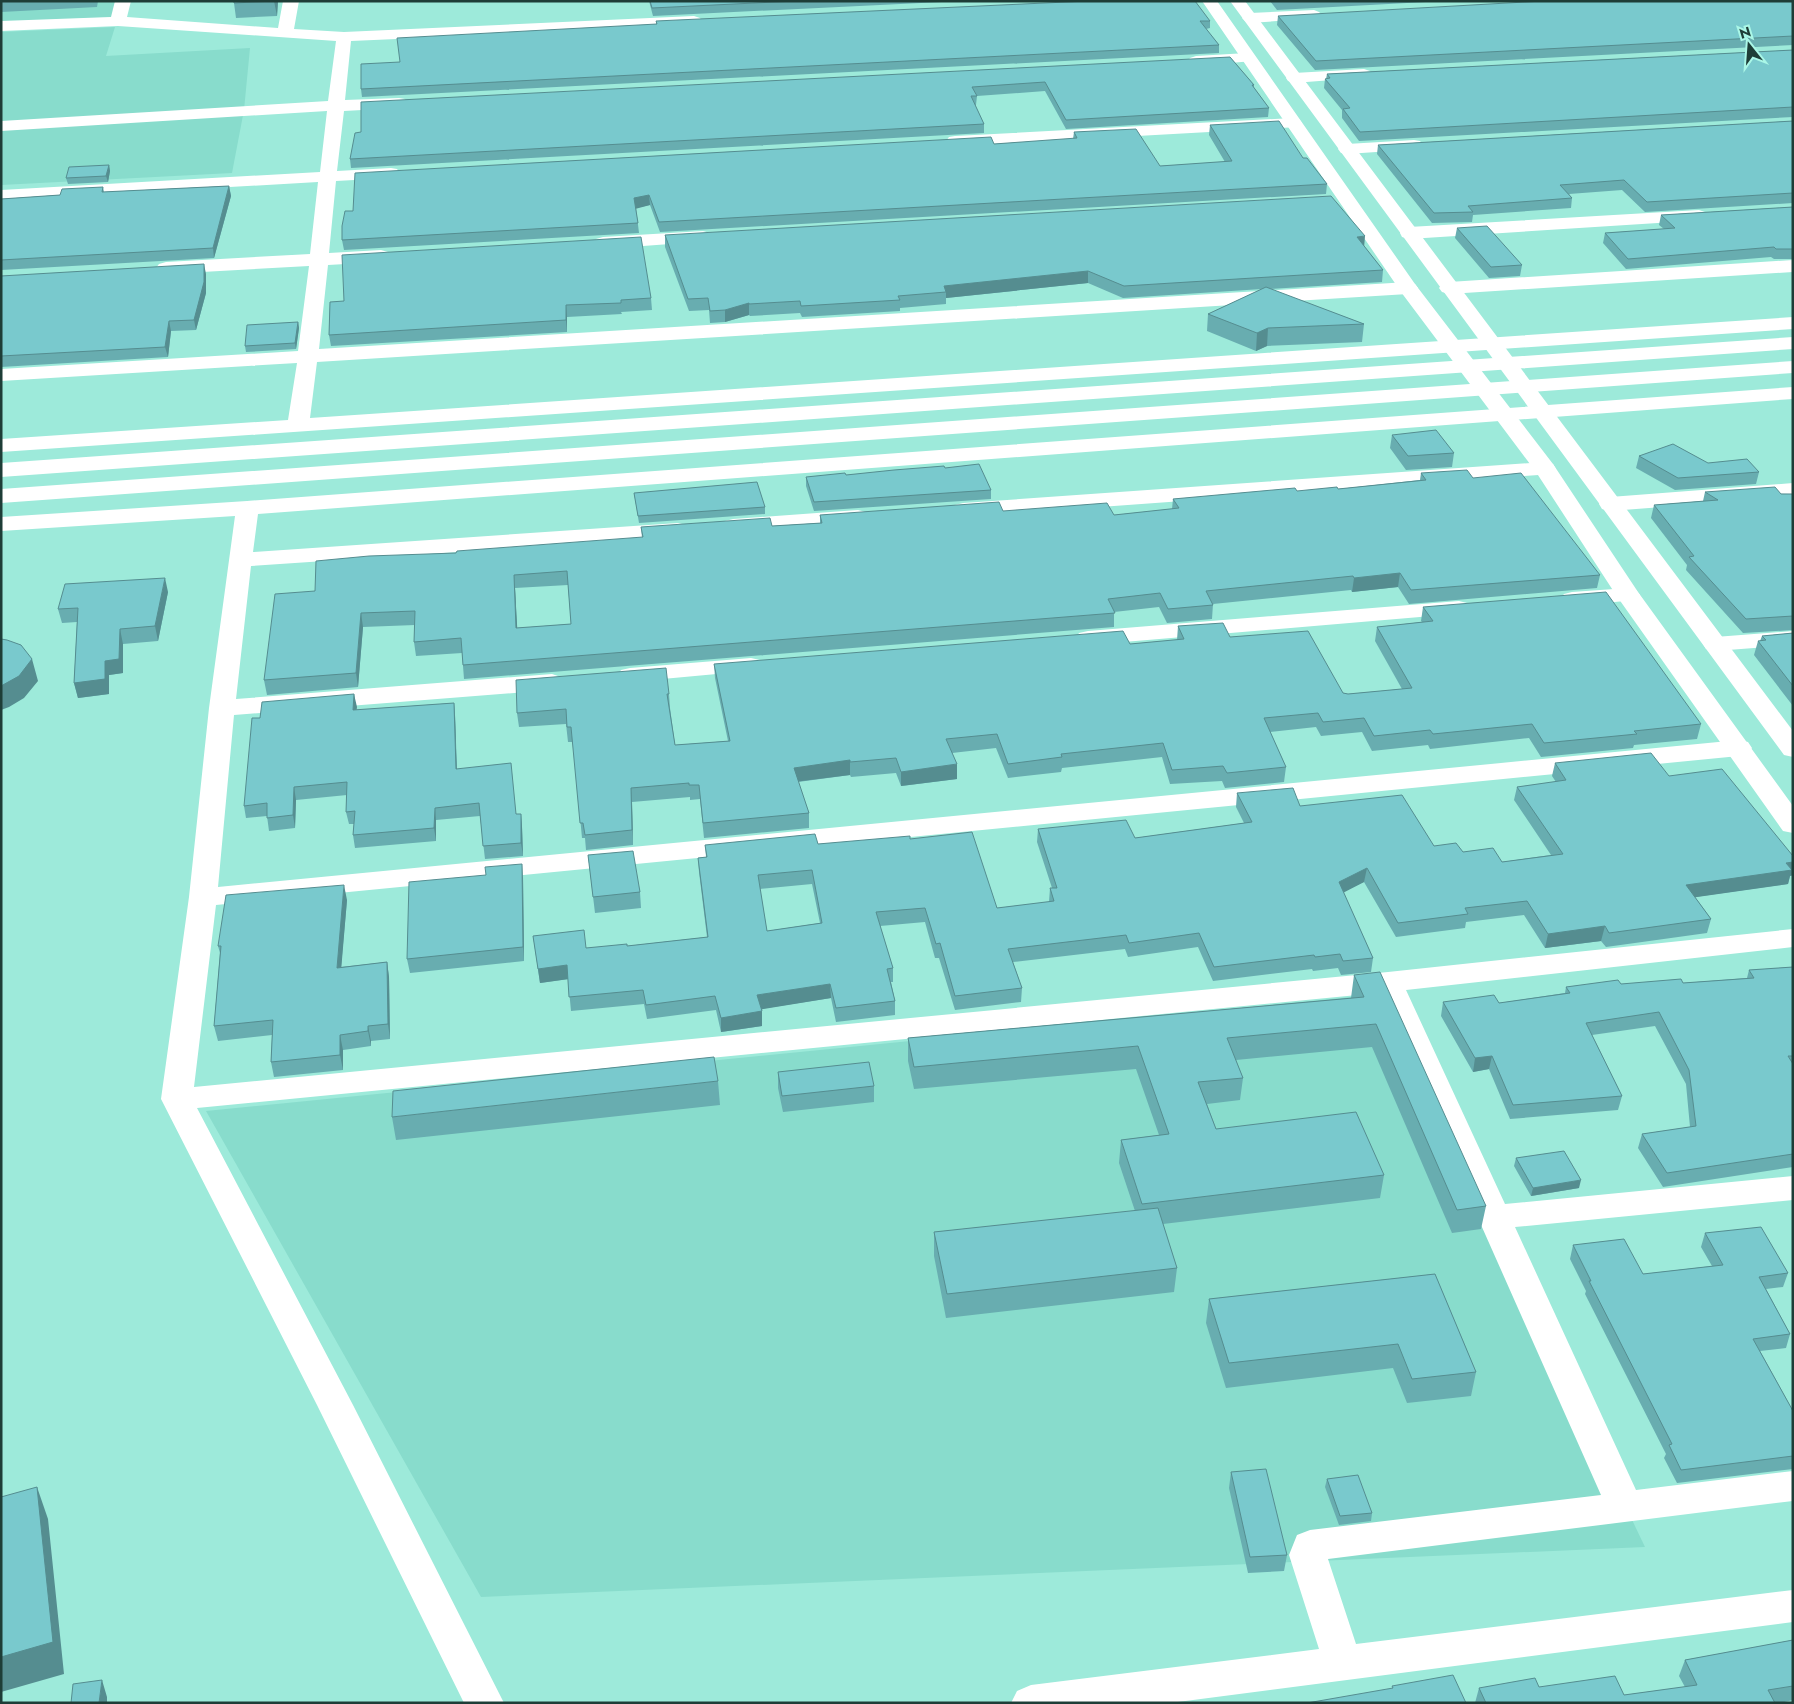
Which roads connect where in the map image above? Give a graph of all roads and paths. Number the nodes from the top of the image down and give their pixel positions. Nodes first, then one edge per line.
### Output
1 (123, 1) edge
2 (292, 1) edge
3 (1209, 1) edge
4 (1237, 1) edge
5 (1328, 14) edge
6 (1250, 18) junction
7 (706, 20) edge
8 (118, 21) junction
9 (1, 26) edge
10 (285, 34) junction
11 (344, 37) junction
12 (1247, 58) junction
13 (1178, 62) edge
14 (1384, 73) edge
15 (1294, 78) junction
16 (414, 102) edge
17 (335, 107) junction
18 (1293, 123) junction
19 (1, 126) edge
20 (935, 143) edge
21 (1426, 144) edge
22 (1347, 149) junction
23 (407, 172) edge
24 (328, 176) junction
25 (1, 194) edge
26 (1714, 215) edge
27 (1409, 233) junction
28 (718, 236) edge
29 (588, 244) edge
30 (399, 255) edge
31 (319, 260) junction
32 (1793, 266) edge
33 (150, 269) edge
34 (1408, 288) junction
35 (1449, 288) junction
36 (1793, 324) edge
37 (1793, 343) edge
38 (1492, 345) junction
39 (1454, 346) junction
40 (309, 356) junction
41 (1505, 363) junction
42 (1468, 366) junction
43 (1793, 367) edge
44 (1, 375) edge
45 (1523, 388) junction
46 (1486, 390) junction
47 (1793, 393) edge
48 (1541, 411) junction
49 (1503, 413) junction
50 (298, 425) junction
51 (1, 446) edge
52 (1545, 469) junction
53 (1, 470) edge
54 (1793, 490) edge
55 (1, 496) edge
56 (1610, 504) junction
57 (247, 508) junction
58 (938, 511) edge
59 (878, 516) edge
60 (1, 524) edge
61 (241, 560) junction
62 (1628, 595) junction
63 (1549, 601) edge
64 (1480, 607) edge
65 (1793, 638) edge
66 (1064, 640) edge
67 (1715, 644) junction
68 (777, 663) edge
69 (608, 677) edge
70 (579, 679) edge
71 (222, 708) junction
72 (1739, 748) junction
73 (1793, 749) edge
74 (1793, 825) edge
75 (202, 897) junction
76 (1793, 938) edge
77 (1388, 982) junction
78 (177, 1098) junction
79 (1793, 1188) edge
80 (1495, 1217) junction
81 (1793, 1486) edge
82 (1626, 1507) junction
83 (1793, 1606) edge
84 (1343, 1663) junction
85 (484, 1703) edge
86 (1031, 1703) edge

1 - 8 street
2 - 10 street
3 - 12 street
4 - 6 street
5 - 6 street
6 - 15 street
7 - 11 street
8 - 9 street
8 - 10 street
10 - 11 street
11 - 17 street
12 - 13 street
12 - 18 street
14 - 15 street
15 - 22 street
16 - 17 street
17 - 19 street
17 - 24 street
18 - 20 street
18 - 34 street
21 - 22 street
22 - 27 street
23 - 24 street
24 - 25 street
24 - 31 street
26 - 27 street
27 - 35 street
28 - 29 street
30 - 31 street
31 - 33 street
31 - 40 street
32 - 35 street
34 - 39 street
34 - 40 street
35 - 38 street
36 - 38 street
37 - 41 street
38 - 39 street
38 - 41 street
39 - 42 street
39 - 50 street
40 - 44 street
40 - 50 street
41 - 42 street
41 - 45 street
42 - 46 street
42 - 53 street
43 - 45 street
45 - 46 street
45 - 48 street
46 - 49 street
46 - 55 street
47 - 48 street
48 - 49 street
48 - 56 street
49 - 52 street
49 - 57 street
50 - 51 street
52 - 58 street
52 - 62 street
54 - 56 street
56 - 67 street
57 - 60 street
57 - 61 street
59 - 61 street
61 - 71 street
62 - 63 street
62 - 72 street
64 - 66 street
65 - 67 street
67 - 73 street
68 - 69 street
70 - 71 street
71 - 75 street
72 - 74 street
72 - 75 street
75 - 78 street
76 - 77 street
77 - 78 street
77 - 80 street
78 - 85 street
79 - 80 street
80 - 82 street
81 - 82 street
82 - 84 street
83 - 84 street
84 - 86 street

